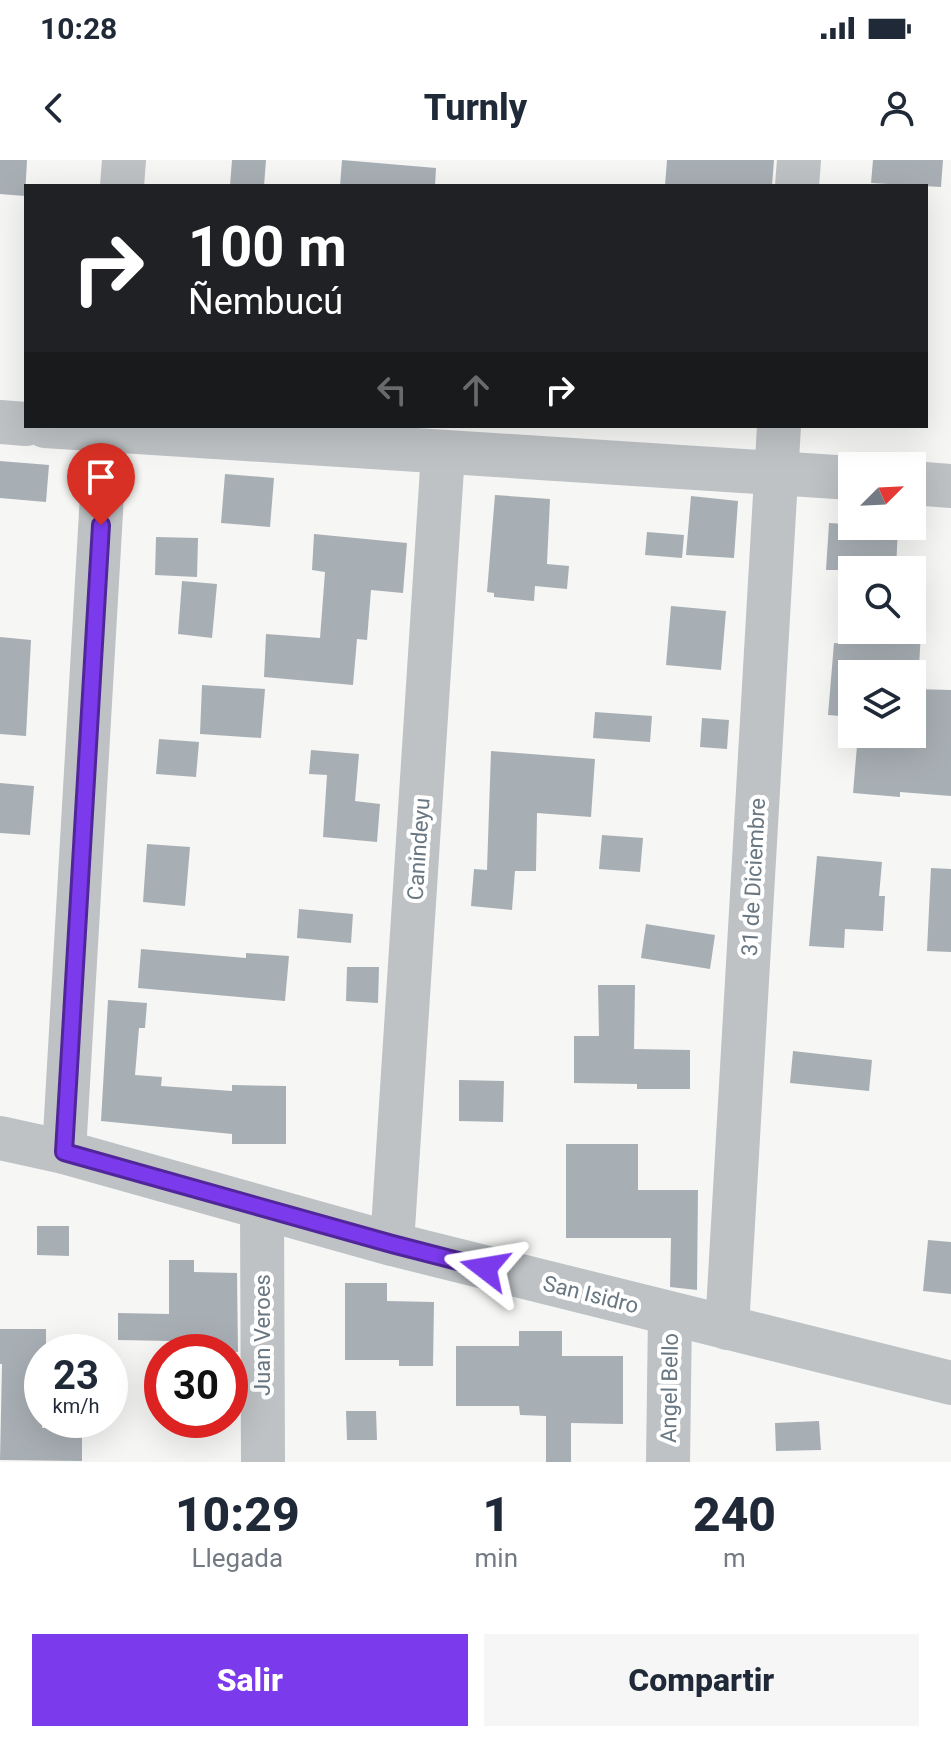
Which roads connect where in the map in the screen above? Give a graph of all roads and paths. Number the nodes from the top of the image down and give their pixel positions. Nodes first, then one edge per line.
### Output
1 (124, 160) edge
2 (799, 160) edge
3 (122, 184) edge
4 (797, 184) edge
5 (0, 422) edge
6 (24, 424) edge
7 (106, 428) edge
8 (779, 428) edge
9 (443, 453) junction
10 (776, 471) junction
11 (838, 477) edge
12 (926, 484) edge
13 (951, 486) edge
14 (0, 1138) edge
15 (64, 1152) junction
16 (262, 1208) junction
17 (392, 1244) junction
18 (670, 1314) junction
19 (727, 1328) junction
20 (951, 1383) edge
21 (263, 1462) edge
22 (668, 1462) edge

1 - 3 street
2 - 4 street
5 - 6 street
7 - 9 street
7 - 15 street
8 - 10 street, 31 de Diciembre
9 - 10 street
9 - 17 street, Canindeyu
10 - 11 street
10 - 19 street, 31 de Diciembre
12 - 13 street
14 - 15 street, San Isidro
15 - 16 street, San Isidro
16 - 17 street, San Isidro
16 - 21 street, Juan Veroes
17 - 18 street, San Isidro
18 - 19 street, San Isidro
18 - 22 street, Angel Bello
19 - 20 street, San Isidro

